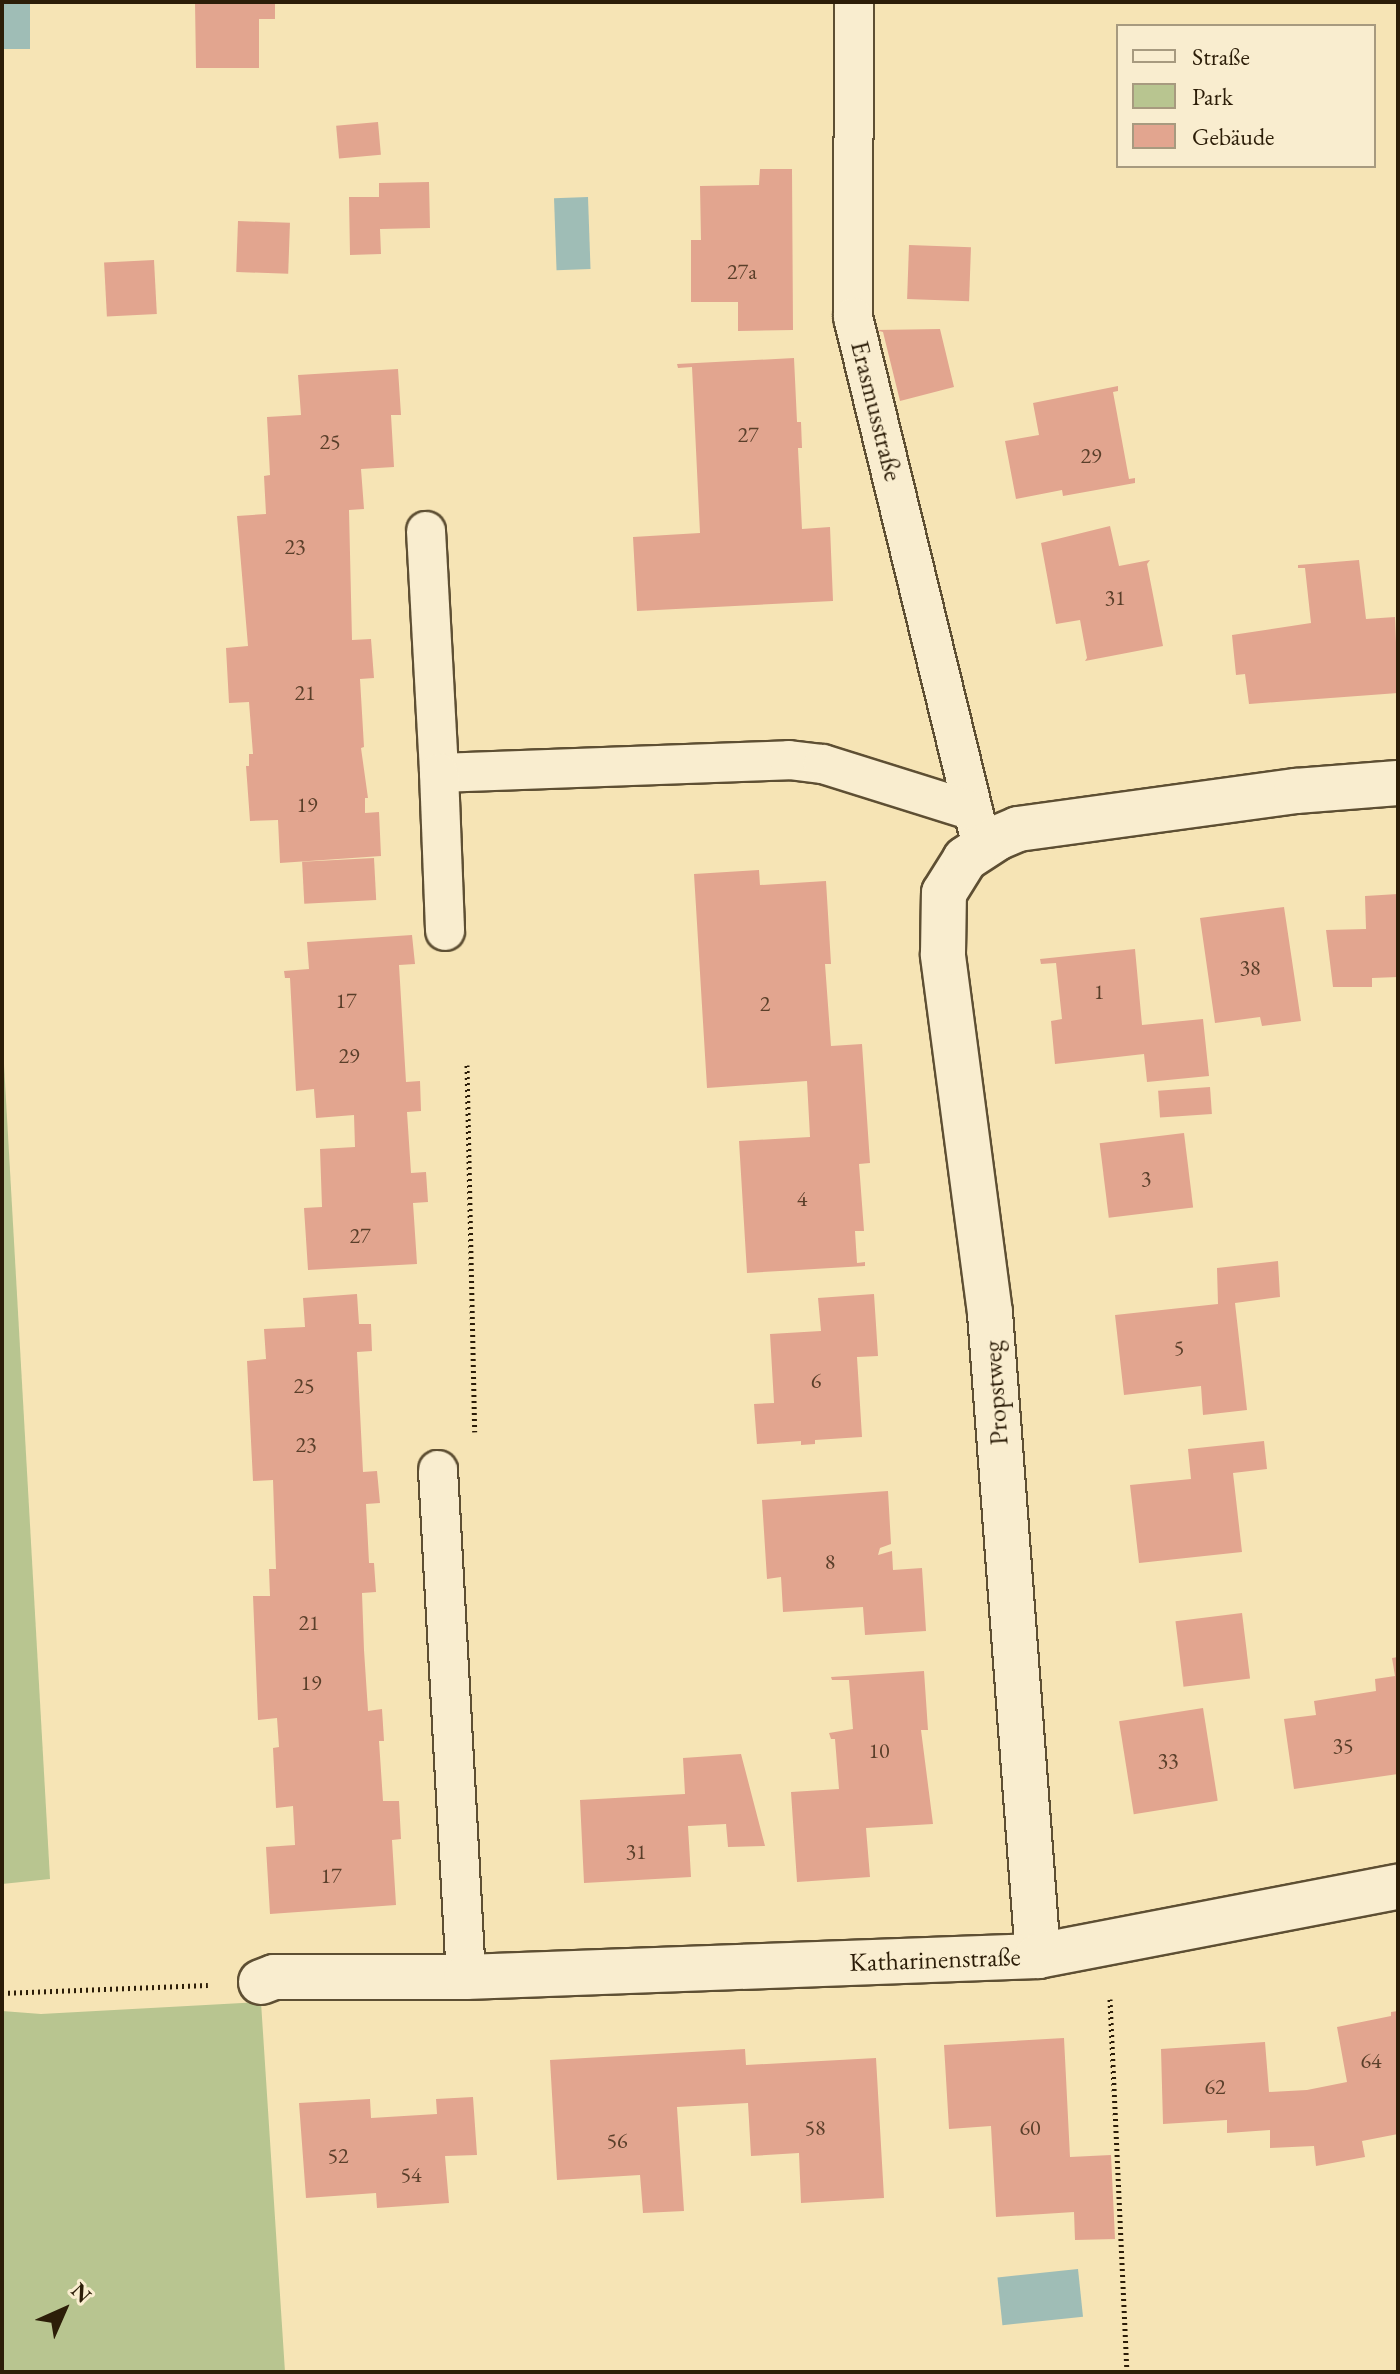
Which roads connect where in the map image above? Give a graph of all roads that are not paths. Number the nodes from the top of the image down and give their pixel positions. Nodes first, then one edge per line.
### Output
1 (854, 2) edge
2 (426, 531) dead end
3 (439, 773) junction
4 (1398, 783) edge
5 (978, 829) junction
6 (445, 931) dead end
7 (438, 1470) road end
8 (1398, 1887) edge
9 (1038, 1956) junction
10 (466, 1977) junction
11 (261, 1982) road end

1 - 5 lane, Erasmusstraße
2 - 3 lane
3 - 5 lane
3 - 6 lane
4 - 5 street
5 - 9 street, Propstweg
7 - 10 lane
8 - 9 street, Katharinenstraße
9 - 10 street, Katharinenstraße
10 - 11 street, Katharinenstraße

